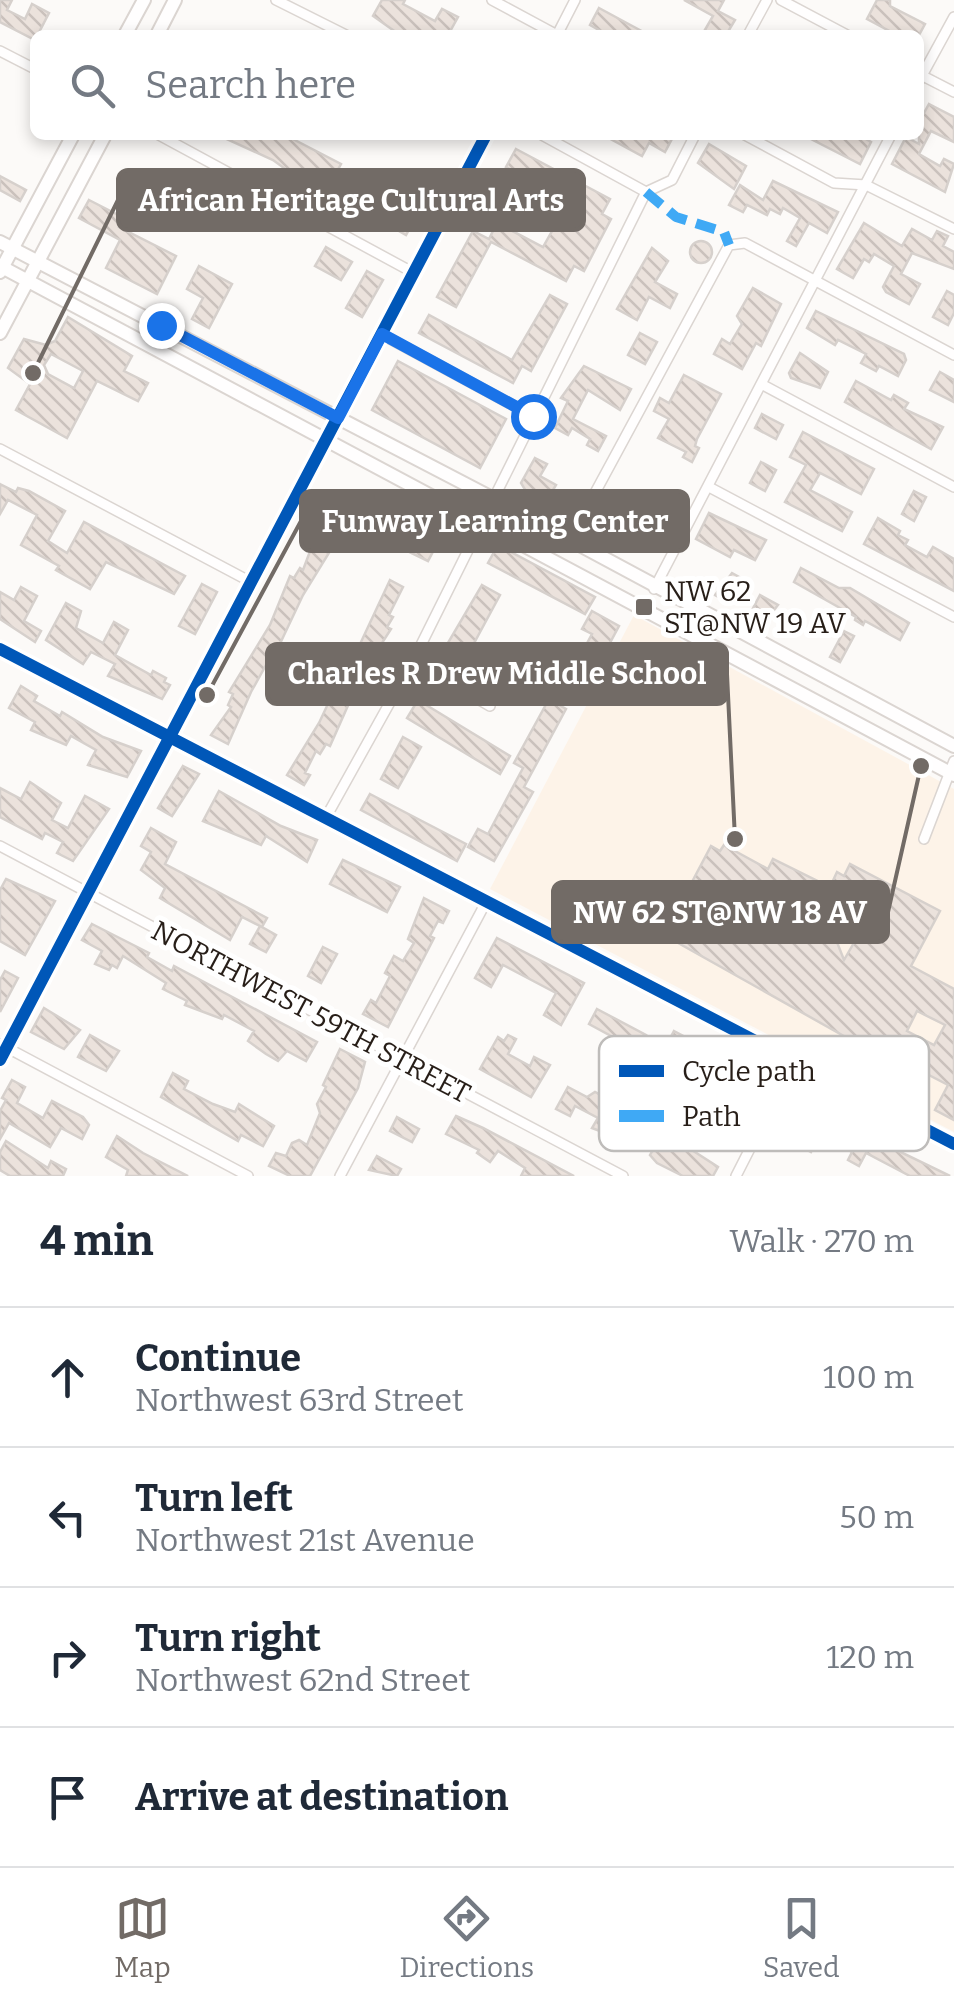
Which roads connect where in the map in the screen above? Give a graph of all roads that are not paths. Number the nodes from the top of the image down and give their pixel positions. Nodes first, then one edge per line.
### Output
1 (144, 0) edge
2 (176, 0) edge
3 (276, 0) edge
4 (492, 0) edge
5 (575, 0) edge
6 (767, 0) edge
7 (781, 0) edge
8 (954, 17) edge
9 (129, 30) edge
10 (160, 30) edge
11 (336, 30) edge
12 (549, 30) edge
13 (560, 30) edge
14 (751, 30) edge
15 (837, 30) edge
16 (0, 51) edge
17 (30, 66) edge
18 (924, 69) edge
19 (924, 78) edge
20 (954, 92) edge
21 (70, 140) edge
22 (101, 140) edge
23 (167, 140) edge
24 (483, 140) edge
25 (551, 140) edge
26 (692, 140) edge
27 (754, 140) edge
28 (888, 140) edge
29 (866, 185) junction
30 (646, 192) junction
31 (954, 230) edge
32 (6, 245) edge
33 (38, 261) junction
34 (1, 269) edge
35 (414, 272) junction
36 (28, 281) junction
37 (814, 282) junction
38 (0, 333) edge
39 (382, 334) junction
40 (954, 355) edge
41 (763, 384) junction
42 (533, 416) junction
43 (338, 418) junction
44 (328, 440) junction
45 (0, 449) edge
46 (708, 487) junction
47 (954, 488) edge
48 (494, 499) junction
49 (482, 521) junction
50 (569, 540) junction
51 (250, 582) junction
52 (654, 589) junction
53 (954, 617) edge
54 (0, 649) edge
55 (413, 661) junction
56 (490, 706) dead end
57 (167, 740) junction
58 (954, 746) edge
59 (952, 770) edge
60 (325, 820) junction
61 (924, 839) dead end
62 (0, 846) edge
63 (87, 892) junction
64 (485, 904) junction
65 (739, 1036) edge
66 (3, 1046) edge
67 (0, 1060) edge
68 (401, 1060) junction
69 (929, 1132) edge
70 (954, 1144) edge
71 (749, 1151) edge
72 (248, 1176) edge
73 (340, 1176) edge
74 (623, 1176) edge
75 (736, 1176) edge

1 - 9 main road
2 - 10 main road
3 - 11 street
4 - 12 street
5 - 13 street
6 - 14 street
7 - 15 street
8 - 18 street
16 - 17 street
19 - 20 street
21 - 32 main road
22 - 33 main road
23 - 35 street
24 - 35 street
25 - 30 street
26 - 30 street
27 - 29 street
28 - 29 street
29 - 31 street
29 - 37 street
30 - 42 street
32 - 33 main road
32 - 34 main road
33 - 36 main road
33 - 43 main road
34 - 36 main road
35 - 39 street
36 - 38 main road
36 - 44 main road
37 - 40 street
37 - 41 street
37 - 50 street
39 - 42 street
39 - 43 street
41 - 46 street
41 - 47 street
42 - 48 street
43 - 44 street
43 - 48 main road
44 - 49 main road
44 - 51 street
45 - 51 street
46 - 52 street
46 - 53 street
48 - 49 street
48 - 50 main road
49 - 55 street
49 - 59 main road
50 - 52 main road
51 - 57 street
52 - 58 main road
54 - 57 street
55 - 56 street
55 - 60 street
57 - 60 street
57 - 63 street
59 - 61 street
60 - 64 street
62 - 63 street, NORTHWEST 59TH STREET
63 - 66 street
63 - 68 street, NORTHWEST 59TH STREET
64 - 65 street
64 - 68 street
66 - 67 street
66 - 72 street
68 - 73 street
68 - 74 street, NORTHWEST 59TH STREET
69 - 70 street
71 - 75 street

